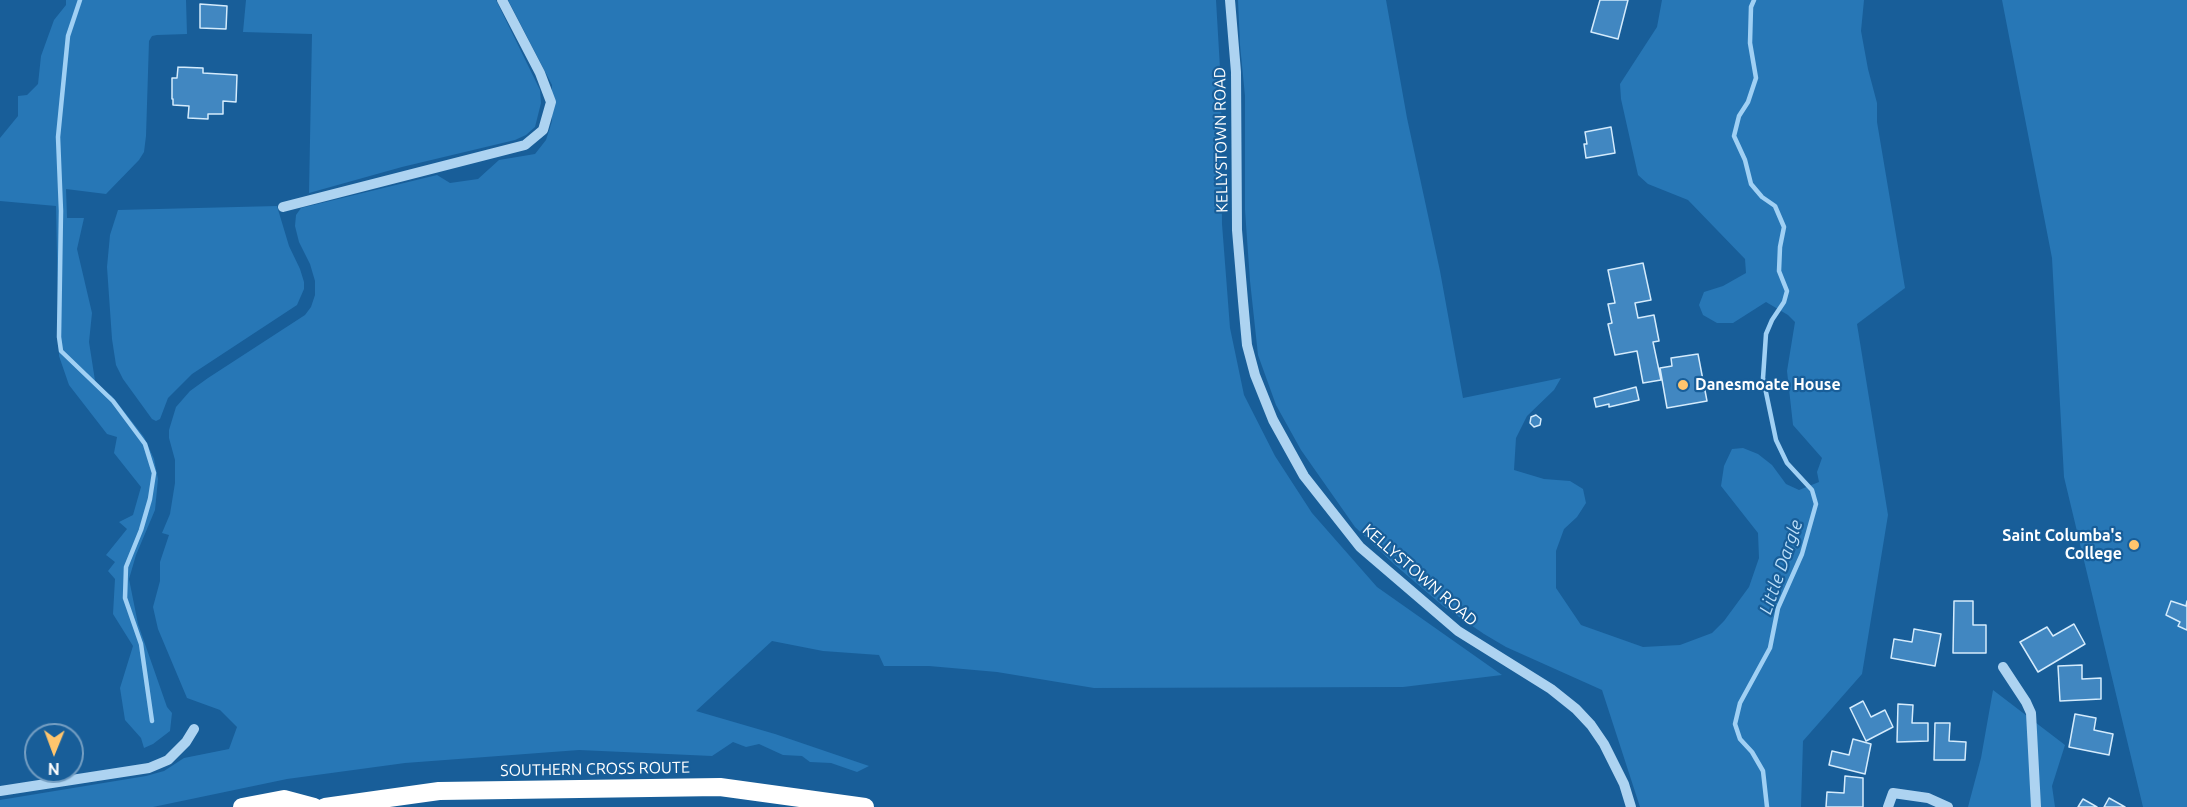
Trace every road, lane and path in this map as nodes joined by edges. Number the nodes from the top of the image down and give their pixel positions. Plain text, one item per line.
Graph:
1 (502, 0) edge
2 (1230, 0) edge
3 (283, 207) dead end
4 (2003, 667) dead end
5 (194, 729) dead end
6 (0, 791) edge
7 (242, 807) edge
8 (314, 807) edge
9 (325, 807) edge
10 (865, 807) edge
11 (1630, 807) edge
12 (1888, 807) edge
13 (1948, 807) edge
14 (2036, 807) edge

1 - 3 street
2 - 11 street, KELLYSTOWN ROAD
4 - 14 street
5 - 6 street
7 - 8 highway
9 - 10 highway, SOUTHERN CROSS ROUTE
12 - 13 street

